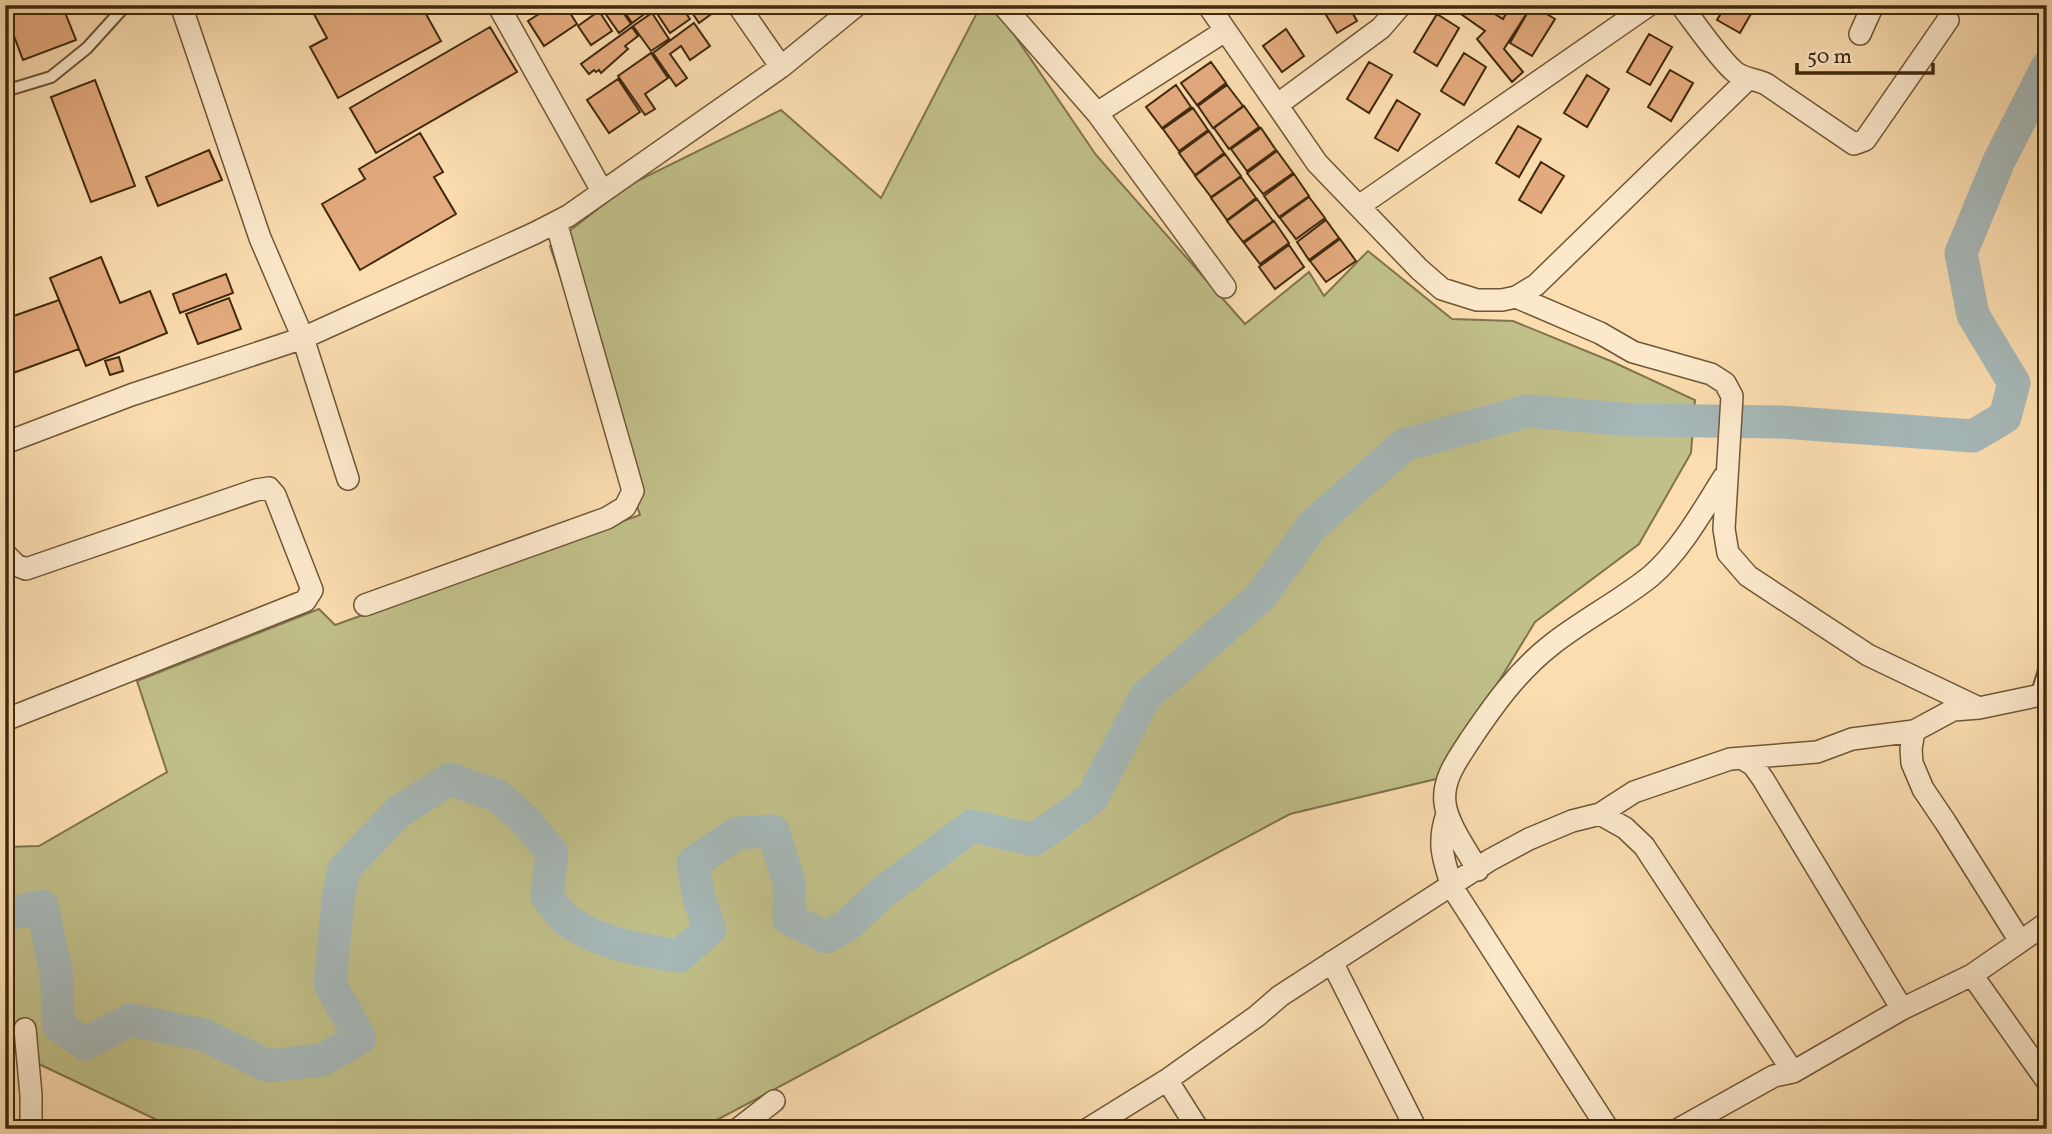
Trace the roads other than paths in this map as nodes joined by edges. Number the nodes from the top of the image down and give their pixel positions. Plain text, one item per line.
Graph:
1 (126, 5) edge
2 (181, 5) edge
3 (498, 5) edge
4 (738, 5) edge
5 (857, 5) edge
6 (1003, 5) edge
7 (1208, 5) edge
8 (1401, 5) edge
9 (1649, 5) edge
10 (1681, 5) edge
11 (1873, 5) edge
12 (1948, 20) dead end
13 (1225, 31) junction
14 (1860, 34) dead end
15 (780, 67) junction
16 (1748, 79) junction
17 (5, 91) edge
18 (1277, 106) junction
19 (1097, 113) junction
20 (601, 191) junction
21 (1359, 206) junction
22 (556, 222) junction
23 (1225, 287) dead end
24 (1517, 297) junction
25 (303, 338) junction
26 (5, 443) edge
27 (1725, 476) junction
28 (348, 479) dead end
29 (5, 554) edge
30 (365, 605) dead end
31 (2047, 660) edge
32 (2041, 695) edge
33 (1979, 708) junction
34 (5, 720) edge
35 (1914, 730) junction
36 (1743, 760) junction
37 (1447, 814) junction
38 (1600, 814) junction
39 (1478, 870) junction
40 (1452, 887) junction
41 (2047, 923) edge
42 (2020, 941) junction
43 (1332, 962) junction
44 (1972, 975) junction
45 (1902, 1009) junction
46 (25, 1029) dead end
47 (1793, 1072) junction
48 (1167, 1080) junction
49 (2047, 1081) edge
50 (774, 1101) dead end
51 (31, 1129) edge
52 (738, 1129) edge
53 (1088, 1129) edge
54 (1198, 1129) edge
55 (1416, 1129) edge
56 (1608, 1129) edge
57 (1679, 1129) edge

1 - 17 lane
2 - 25 street
3 - 20 street
4 - 15 street
5 - 15 street
6 - 19 street
7 - 13 street
8 - 18 street
9 - 21 street
10 - 16 street
11 - 14 street
12 - 16 street
13 - 18 street
13 - 19 street
15 - 20 street
16 - 24 street
18 - 21 street
19 - 23 street
20 - 22 street
21 - 24 street
22 - 25 street
22 - 30 street
24 - 27 street
25 - 26 street
25 - 28 street
27 - 33 street
27 - 37 street
29 - 34 street
31 - 32 lane
32 - 33 street
33 - 35 street
35 - 36 street
35 - 42 street
36 - 38 street
36 - 45 street
37 - 39 street
37 - 40 street
38 - 39 street
38 - 47 street
39 - 40 street
40 - 43 street
40 - 56 street
41 - 42 street
42 - 44 street
43 - 48 street
43 - 55 street
44 - 45 street
44 - 49 street
45 - 47 street
46 - 51 street
47 - 57 street
48 - 53 street
48 - 54 street
50 - 52 street

